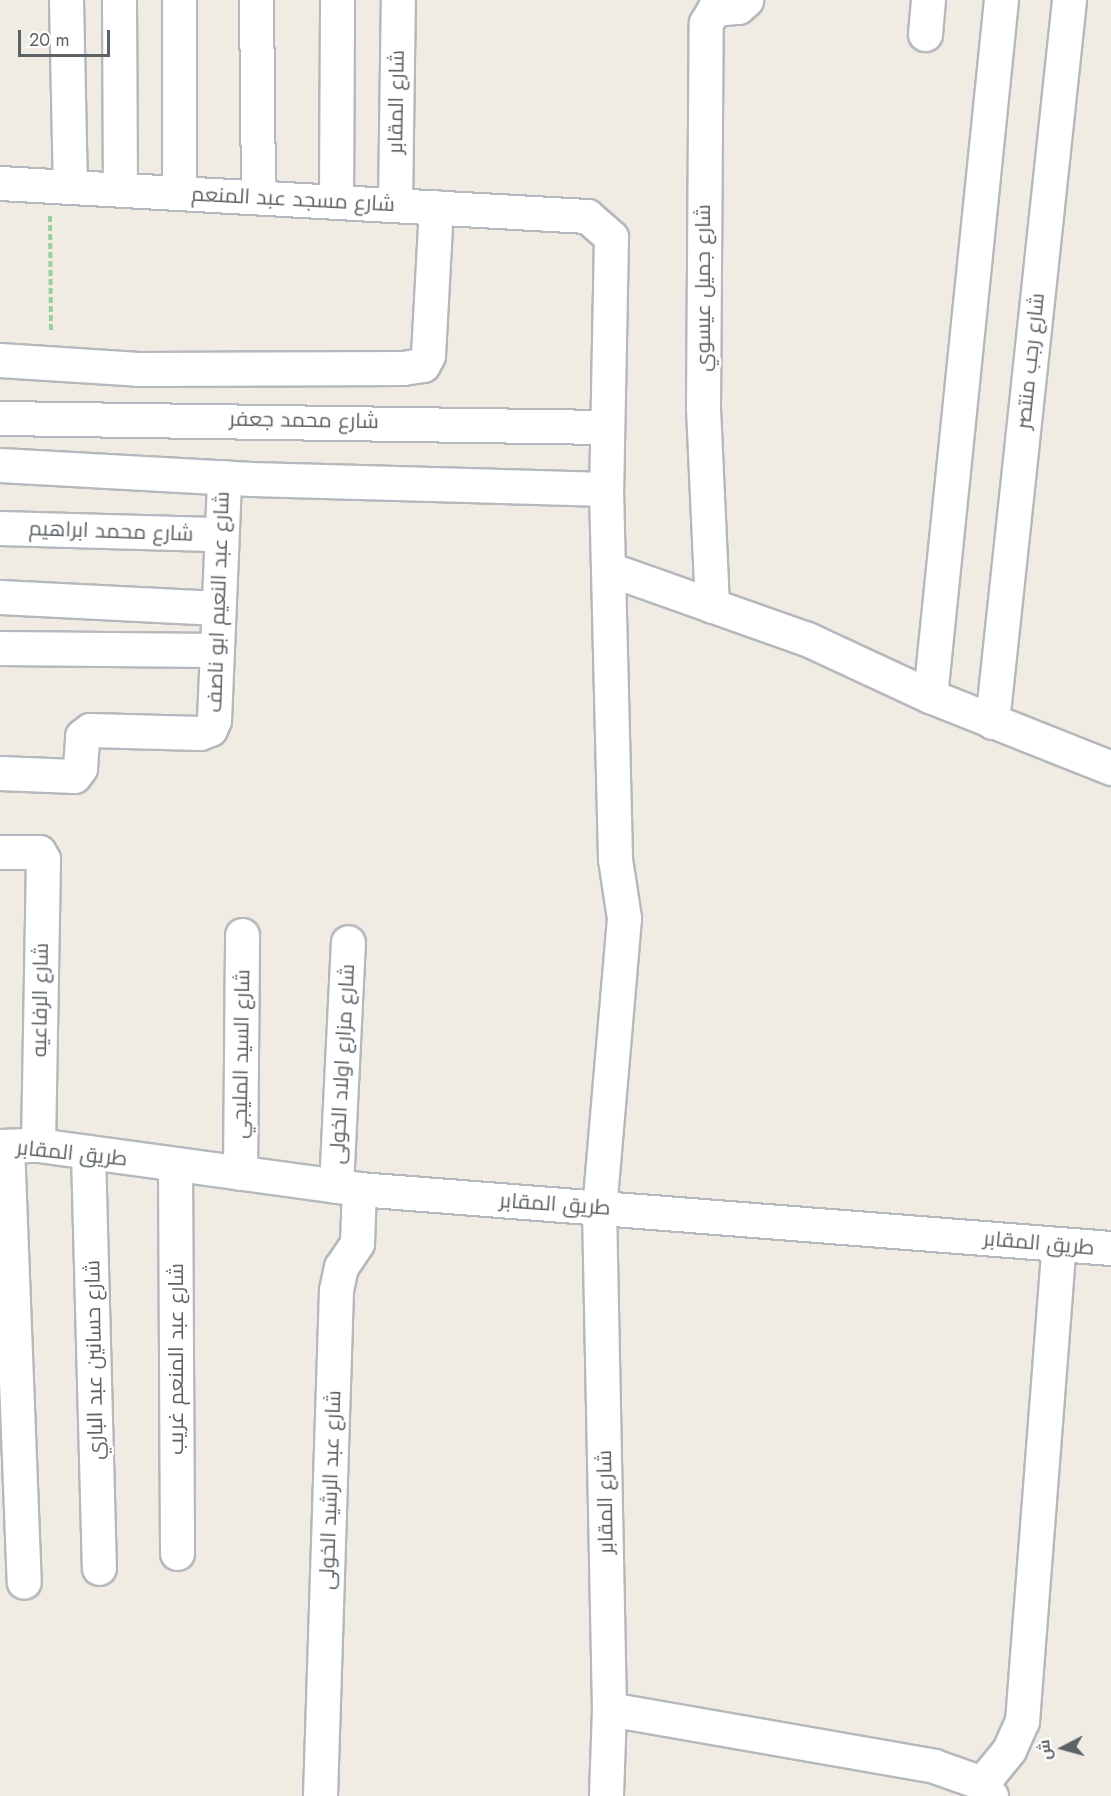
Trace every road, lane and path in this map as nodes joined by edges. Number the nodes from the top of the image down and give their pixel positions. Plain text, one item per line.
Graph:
1 (66, 0) edge
2 (119, 0) edge
3 (179, 0) edge
4 (256, 0) edge
5 (337, 0) edge
6 (398, 0) edge
7 (746, 0) edge
8 (928, 0) edge
9 (1001, 0) edge
10 (1069, 0) edge
11 (709, 6) edge
12 (924, 34) dead end
13 (0, 183) edge
14 (60, 186) junction
15 (120, 189) junction
16 (179, 193) junction
17 (258, 197) junction
18 (336, 201) junction
19 (395, 205) junction
20 (435, 207) junction
21 (587, 216) joint
22 (0, 360) edge
23 (52, 364) junction
24 (0, 418) edge
25 (608, 427) junction
26 (0, 465) edge
27 (224, 477) junction
28 (606, 489) junction
29 (0, 528) edge
30 (221, 534) junction
31 (609, 569) junction
32 (0, 597) edge
33 (711, 606) junction
34 (218, 608) junction
35 (0, 648) edge
36 (216, 650) junction
37 (930, 696) junction
38 (992, 722) junction
39 (1111, 768) edge
40 (0, 773) edge
41 (0, 852) edge
42 (242, 934) dead end
43 (348, 942) dead end
44 (15, 1146) edge
45 (88, 1152) junction
46 (175, 1164) junction
47 (240, 1173) junction
48 (347, 1187) junction
49 (599, 1207) junction
50 (1059, 1244) junction
51 (1111, 1248) edge
52 (177, 1553) dead end
53 (99, 1568) dead end
54 (24, 1582) dead end
55 (609, 1709) junction
56 (987, 1789) edge
57 (320, 1796) edge
58 (606, 1796) edge

1 - 14 street
2 - 15 street
3 - 16 street
4 - 17 street
5 - 18 street
6 - 19 street, شارع المقابر
7 - 11 street, شارع جميل عيسوي
8 - 12 street
9 - 37 street
10 - 38 street, شارع رجب منتصر
11 - 33 street, شارع جميل عيسوي
13 - 14 street, شارع مسجد عبد المنعم
14 - 15 street, شارع مسجد عبد المنعم
14 - 23 path
15 - 16 street, شارع مسجد عبد المنعم
16 - 17 street, شارع مسجد عبد المنعم
17 - 18 street, شارع مسجد عبد المنعم
18 - 19 street, شارع مسجد عبد المنعم
19 - 20 street, شارع مسجد عبد المنعم
20 - 21 street, شارع مسجد عبد المنعم
20 - 23 street
21 - 25 street, شارع المقابر
22 - 23 street
24 - 25 street, شارع محمد جعفر
25 - 28 street, شارع المقابر
26 - 27 street
27 - 28 street
27 - 30 street, شارع عبد النعيم ابو ناصف
28 - 31 street, شارع المقابر
29 - 30 street, شارع محمد ابراهيم
30 - 34 street, شارع عبد النعيم ابو ناصف
31 - 33 street
31 - 49 street, شارع المقابر
32 - 34 street
33 - 37 street
34 - 36 street, شارع عبد النعيم ابو ناصف
35 - 36 street
36 - 40 street, شارع عبد النعيم ابو ناصف
37 - 38 street
38 - 39 street
41 - 44 street, شارع الرفاعيه
42 - 47 street, شارع السيد المليجي
43 - 48 street, شارع مزارع اولاد الخولى
44 - 45 street, طريق المقابر
44 - 54 street, شارع الرفاعيه
45 - 46 street, طريق المقابر
45 - 53 street, شارع حسانين عبد الباري
46 - 47 street, طريق المقابر
46 - 52 street, شارع عبد المنعم غريب
47 - 48 street, طريق المقابر
48 - 49 street, طريق المقابر
48 - 57 street, شارع عبد الرشيد الخولى
49 - 50 street, طريق المقابر
49 - 55 street, شارع المقابر
50 - 51 street, طريق المقابر
50 - 56 street
55 - 56 street
55 - 58 street, شارع المقابر

